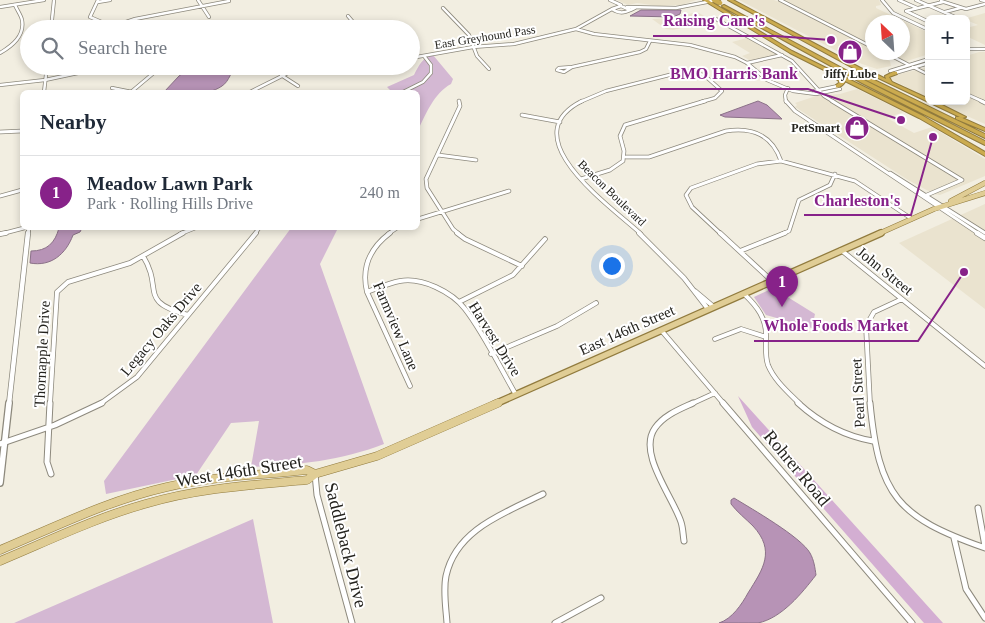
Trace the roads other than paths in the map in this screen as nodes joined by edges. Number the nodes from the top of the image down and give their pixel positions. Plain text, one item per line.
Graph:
1 (44, 0) edge
2 (54, 0) edge
3 (110, 0) edge
4 (198, 0) edge
5 (605, 0) edge
6 (610, 0) edge
7 (708, 0) edge
8 (780, 0) edge
9 (882, 0) edge
10 (899, 0) edge
11 (916, 0) edge
12 (939, 0) edge
13 (981, 0) edge
14 (98, 1) edge
15 (230, 1) edge
16 (723, 1) edge
17 (943, 2) junction
18 (985, 3) edge
19 (21, 4) junction
20 (15, 5) junction
21 (928, 5) junction
22 (0, 7) edge
23 (625, 7) junction
24 (637, 7) junction
25 (203, 8) junction
26 (442, 8) dead end
27 (613, 8) junction
28 (918, 8) junction
29 (960, 8) junction
30 (630, 10) junction
31 (18, 12) junction
32 (727, 12) junction
33 (945, 12) junction
34 (620, 13) junction
35 (606, 14) junction
36 (951, 15) edge
37 (348, 16) dead end
38 (209, 17) dead end
39 (716, 19) dead end
40 (21, 20) edge
41 (52, 20) edge
42 (94, 20) edge
43 (132, 20) edge
44 (351, 20) edge
45 (925, 22) edge
46 (925, 26) edge
47 (921, 27) junction
48 (925, 28) edge
49 (576, 29) junction
50 (20, 30) edge
51 (803, 40) junction
52 (650, 41) junction
53 (865, 43) edge
54 (474, 47) junction
55 (970, 49) edge
56 (985, 49) edge
57 (0, 53) edge
58 (424, 56) junction
59 (782, 56) junction
60 (420, 57) edge
61 (898, 60) joint
62 (925, 62) edge
63 (925, 62) edge
64 (747, 63) junction
65 (909, 65) junction
66 (817, 66) junction
67 (572, 67) junction
68 (903, 67) junction
69 (913, 67) junction
70 (859, 68) junction
71 (489, 69) dead end
72 (892, 72) junction
73 (925, 73) edge
74 (46, 75) edge
75 (69, 75) edge
76 (152, 75) edge
77 (281, 75) joint
78 (45, 80) junction
79 (0, 85) edge
80 (298, 86) dead end
81 (839, 87) junction
82 (112, 88) dead end
83 (788, 88) junction
84 (44, 90) edge
85 (122, 90) edge
86 (134, 90) edge
87 (254, 90) edge
88 (407, 90) edge
89 (874, 90) junction
90 (819, 92) junction
91 (915, 95) junction
92 (970, 96) edge
93 (459, 101) dead end
94 (985, 103) edge
95 (522, 115) dead end
96 (560, 122) junction
97 (985, 126) edge
98 (20, 130) edge
99 (985, 130) edge
100 (0, 132) edge
101 (985, 136) edge
102 (985, 144) edge
103 (985, 154) edge
104 (438, 155) junction
105 (626, 157) junction
106 (476, 160) dead end
107 (781, 162) junction
108 (890, 173) junction
109 (834, 174) junction
110 (581, 179) junction
111 (985, 183) edge
112 (20, 191) edge
113 (509, 191) dead end
114 (927, 194) junction
115 (985, 194) edge
116 (0, 196) edge
117 (943, 205) junction
118 (441, 212) junction
119 (420, 218) edge
120 (912, 219) junction
121 (20, 229) edge
122 (29, 230) edge
123 (190, 230) edge
124 (258, 230) edge
125 (394, 230) edge
126 (985, 233) edge
127 (0, 234) edge
128 (985, 238) edge
129 (545, 239) dead end
130 (841, 250) junction
131 (740, 251) junction
132 (143, 256) junction
133 (522, 266) junction
134 (772, 280) junction
135 (367, 292) junction
136 (744, 294) junction
137 (902, 299) junction
138 (459, 302) junction
139 (596, 303) dead end
140 (711, 308) junction
141 (188, 315) junction
142 (662, 330) junction
143 (766, 337) junction
144 (716, 339) dead end
145 (491, 354) junction
146 (985, 366) edge
147 (410, 386) dead end
148 (715, 393) junction
149 (516, 395) junction
150 (50, 426) junction
151 (873, 441) junction
152 (2, 443) edge
153 (51, 474) dead end
154 (315, 474) junction
155 (0, 483) edge
156 (543, 494) dead end
157 (978, 508) dead end
158 (954, 538) junction
159 (684, 541) dead end
160 (985, 547) edge
161 (0, 550) edge
162 (0, 561) edge
163 (601, 598) dead end
164 (985, 618) edge
165 (352, 623) edge
166 (447, 623) edge
167 (555, 623) edge
168 (912, 623) edge

1 - 19 street
2 - 41 street
3 - 14 street
4 - 25 street
5 - 27 street
6 - 23 street
7 - 16 highway, bridge
7 - 24 street
7 - 32 highway
8 - 53 street
9 - 47 street
10 - 28 street
11 - 21 street
12 - 17 street
13 - 18 street
14 - 42 street
15 - 25 street
16 - 51 highway
16 - 89 highway
16 - 101 highway
17 - 21 street
17 - 29 street
18 - 29 street
19 - 20 street
19 - 31 street
20 - 22 street
20 - 31 street
21 - 28 street
21 - 33 street
23 - 24 street
23 - 27 street
23 - 30 street
24 - 30 street
25 - 38 street
25 - 43 street
26 - 54 street
27 - 34 street
27 - 35 street
28 - 45 street
29 - 33 street
30 - 34 street
31 - 40 street
32 - 66 highway
32 - 89 highway
33 - 36 street
34 - 35 street
35 - 49 street
37 - 44 street
39 - 59 street
46 - 47 street
47 - 48 street
49 - 52 street, East Greyhound Pass
49 - 54 street, East Greyhound Pass
50 - 57 street
51 - 70 highway
51 - 99 highway
52 - 64 street, East Greyhound Pass
52 - 67 street
54 - 58 street, East Greyhound Pass
54 - 71 street
55 - 56 street
58 - 60 street, East Greyhound Pass
58 - 88 street
59 - 64 street
59 - 90 street
61 - 65 street
61 - 68 street
62 - 65 street
63 - 69 street
64 - 83 street, East Greyhound Pass
65 - 68 street
66 - 81 highway
66 - 89 highway
67 - 67 street
68 - 72 street
69 - 72 street
69 - 73 street
70 - 72 highway
70 - 91 highway
72 - 91 highway
74 - 78 street
75 - 78 street
76 - 86 street
77 - 80 street
77 - 87 street
78 - 79 street
78 - 84 street
81 - 89 highway
81 - 90 street, East Greyhound Pass
82 - 85 street
83 - 90 street, East Greyhound Pass
83 - 108 street
89 - 102 highway
89 - 103 highway
90 - 114 street
91 - 97 highway
92 - 94 street
93 - 104 street
95 - 96 street
96 - 105 street
96 - 110 street, Beacon Boulevard
98 - 100 street
104 - 106 street
104 - 118 street
105 - 107 street
105 - 110 street
107 - 109 street
107 - 131 street
108 - 114 street
108 - 117 street
109 - 120 street
109 - 131 street
110 - 140 street, Beacon Boulevard
111 - 117 main road, East 146th Street
112 - 116 street
113 - 118 street
114 - 117 street
115 - 117 main road, East 146th Street
117 - 120 main road, East 146th Street
117 - 126 street
117 - 128 street
118 - 119 street
118 - 133 street
120 - 130 main road, East 146th Street
121 - 127 street
122 - 152 street
123 - 132 street
124 - 141 street, Legacy Oaks Drive
125 - 135 street, Farmview Lane
129 - 133 street
130 - 134 main road, East 146th Street
130 - 137 street, John Street
131 - 134 street
132 - 141 street
132 - 150 street, Thornapple Drive
133 - 138 street
134 - 136 main road, East 146th Street
135 - 138 street, Harvest Drive
135 - 147 street, Farmview Lane
136 - 140 main road, East 146th Street
136 - 143 street
137 - 146 street, John Street
137 - 151 street, Pearl Street
138 - 145 street, Harvest Drive
139 - 145 street
140 - 142 main road, East 146th Street
141 - 150 street, Legacy Oaks Drive
142 - 148 street, Rohrer Road
142 - 149 main road, East 146th Street
143 - 144 street
143 - 151 street
145 - 149 street, Harvest Drive
148 - 159 street
148 - 168 street, Rohrer Road
149 - 154 main road, East 146th Street
150 - 152 street, Legacy Oaks Drive
150 - 153 street, Thornapple Drive
151 - 158 street, Pearl Street
152 - 155 street
154 - 161 main road, West 146th Street
154 - 162 main road, West 146th Street
154 - 165 street, Saddleback Drive
156 - 166 street
157 - 160 street
158 - 160 street, Pearl Street
158 - 164 street
163 - 167 street

